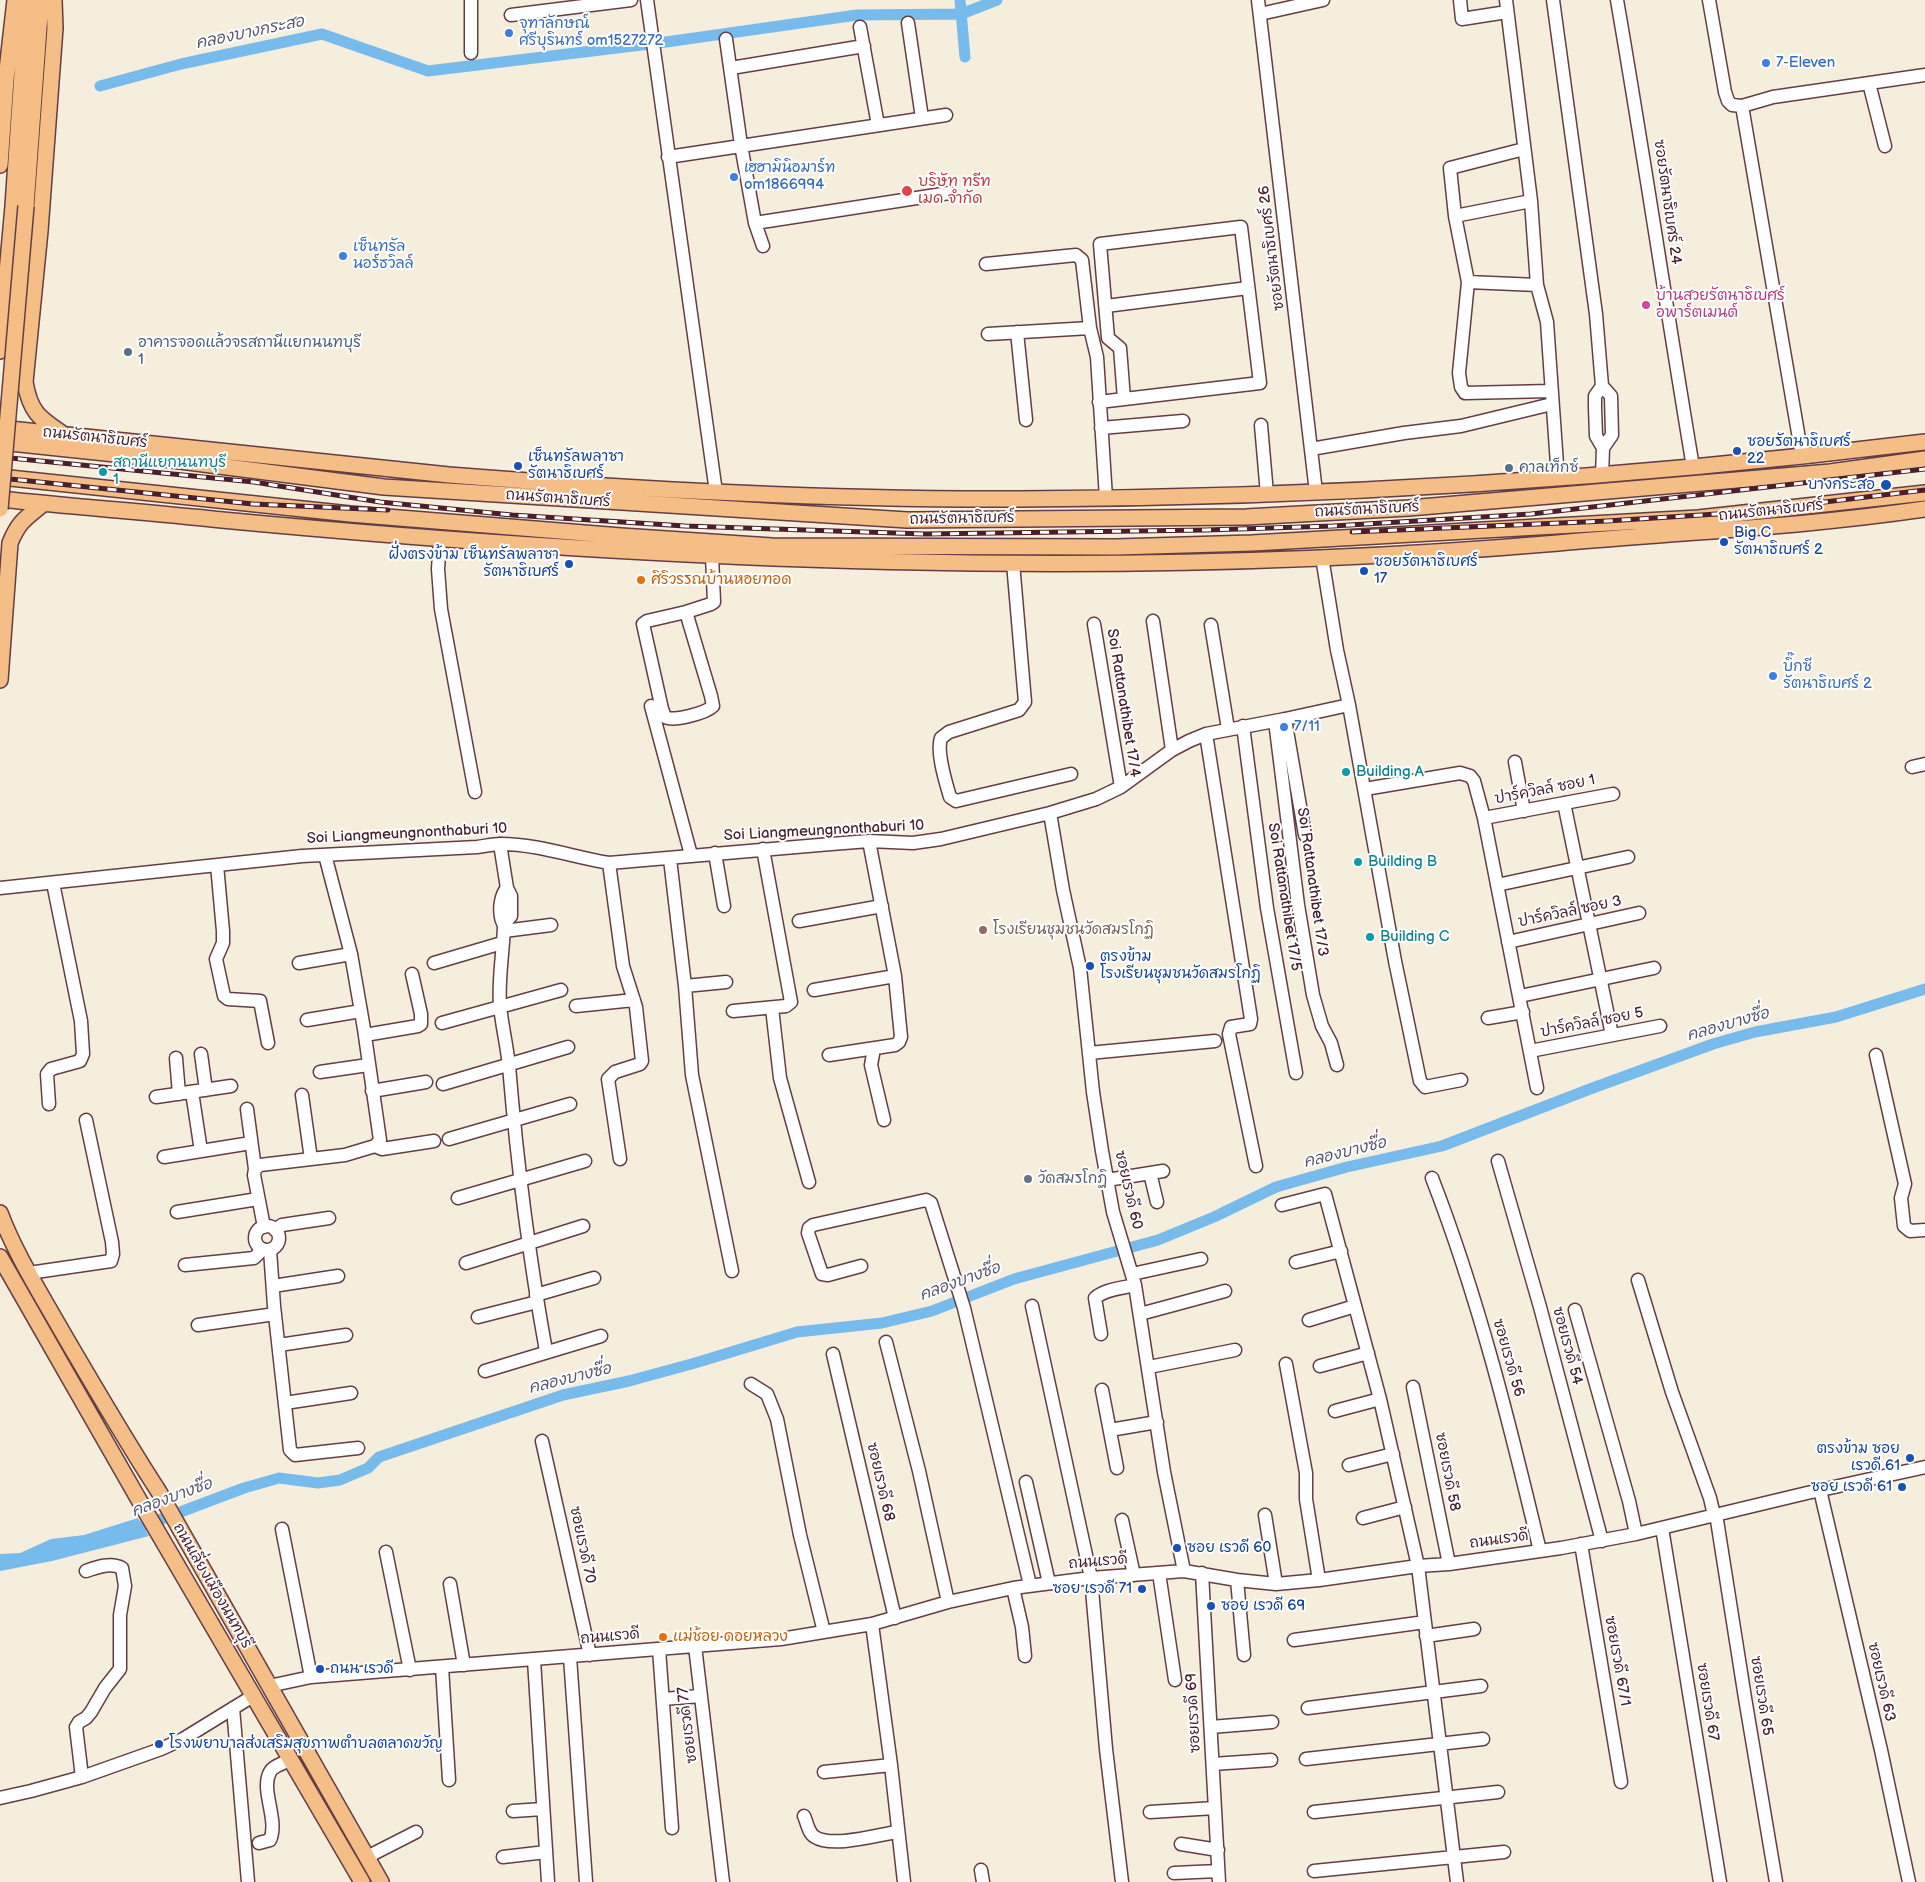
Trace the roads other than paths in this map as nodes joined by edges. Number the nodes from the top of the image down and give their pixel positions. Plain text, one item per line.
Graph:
1 (15, 0) edge
2 (27, 0) edge
3 (41, 0) edge
4 (54, 0) edge
5 (471, 0) edge
6 (631, 0) edge
7 (647, 0) edge
8 (1258, 0) edge
9 (1324, 0) edge
10 (1460, 0) edge
11 (1553, 0) edge
12 (1617, 0) edge
13 (1709, 0) edge
14 (1507, 6) edge
15 (1260, 14) junction
16 (511, 15) dead end
17 (908, 23) dead end
18 (860, 27) dead end
19 (726, 39) dead end
20 (864, 46) junction
21 (471, 53) dead end
22 (731, 68) junction
23 (1925, 75) edge
24 (1870, 83) junction
25 (1742, 106) junction
26 (946, 114) dead end
27 (922, 118) junction
28 (878, 125) junction
29 (741, 145) junction
30 (1885, 146) dead end
31 (1524, 149) junction
32 (668, 157) junction
33 (0, 164) edge
34 (948, 193) dead end
35 (1531, 201) junction
36 (19, 206) junction
37 (1455, 216) junction
38 (755, 223) junction
39 (763, 246) dead end
40 (986, 264) dead end
41 (1468, 282) junction
42 (1537, 285) junction
43 (1248, 288) junction
44 (1106, 306) junction
45 (1090, 328) junction
46 (1017, 332) junction
47 (988, 334) dead end
48 (0, 351) edge
49 (25, 382) junction
50 (0, 398) edge
51 (1551, 398) junction
52 (1124, 399) junction
53 (1099, 402) junction
54 (1026, 420) dead end
55 (1183, 421) dead end
56 (1261, 426) dead end
57 (0, 428) edge
58 (1101, 428) junction
59 (67, 436) junction
60 (0, 442) edge
61 (1925, 442) edge
62 (1311, 449) junction
63 (1802, 456) junction
64 (1925, 459) edge
65 (1693, 468) junction
66 (449, 475) junction
67 (1602, 476) junction
68 (0, 477) edge
69 (1558, 479) junction
70 (716, 492) junction
71 (1316, 492) junction
72 (1267, 494) junction
73 (1925, 494) edge
74 (0, 498) edge
75 (530, 498) junction
76 (1106, 498) junction
77 (1148, 498) junction
78 (43, 504) junction
79 (0, 509) edge
80 (1925, 509) edge
81 (1052, 518) junction
82 (0, 528) edge
83 (440, 539) junction
84 (10, 543) junction
85 (772, 546) junction
86 (1116, 547) junction
87 (638, 551) junction
88 (712, 556) junction
89 (1322, 557) junction
90 (1220, 561) junction
91 (1013, 563) junction
92 (686, 612) junction
93 (1153, 621) dead end
94 (1094, 624) dead end
95 (1211, 625) dead end
96 (0, 680) edge
97 (1349, 705) junction
98 (651, 706) dead end
99 (1280, 720) junction
100 (1244, 726) junction
101 (1228, 729) junction
102 (1206, 734) junction
103 (1172, 750) junction
104 (1515, 762) dead end
105 (1925, 764) edge
106 (1912, 767) dead end
107 (1071, 774) dead end
108 (1121, 787) junction
109 (1365, 789) junction
110 (475, 792) dead end
111 (1613, 794) dead end
112 (1564, 803) junction
113 (1524, 811) junction
114 (1050, 814) junction
115 (1484, 818) junction
116 (1304, 834) dead end
117 (869, 841) junction
118 (500, 844) junction
119 (763, 849) junction
120 (715, 853) junction
121 (325, 855) junction
122 (691, 855) junction
123 (1628, 857) dead end
124 (670, 859) junction
125 (608, 863) junction
126 (217, 865) junction
127 (1578, 868) junction
128 (54, 883) junction
129 (1497, 885) junction
130 (0, 888) edge
131 (724, 906) dead end
132 (882, 906) junction
133 (1639, 913) dead end
134 (799, 921) dead end
135 (551, 924) dead end
136 (1589, 924) junction
137 (503, 933) junction
138 (1508, 942) junction
139 (351, 954) junction
140 (299, 963) dead end
141 (434, 964) dead end
142 (1654, 968) dead end
143 (412, 974) dead end
144 (895, 976) junction
145 (1600, 979) junction
146 (726, 982) dead end
147 (686, 986) junction
148 (561, 990) dead end
149 (814, 990) dead end
150 (1520, 996) junction
151 (634, 1000) junction
152 (500, 1006) junction
153 (576, 1006) dead end
154 (772, 1008) junction
155 (361, 1011) junction
156 (733, 1011) dead end
157 (1523, 1012) junction
158 (1488, 1018) dead end
159 (307, 1020) dead end
160 (442, 1023) dead end
161 (1660, 1026) dead end
162 (365, 1035) junction
163 (1612, 1035) junction
164 (1215, 1041) dead end
165 (268, 1043) dead end
166 (568, 1047) dead end
167 (874, 1049) junction
168 (1530, 1051) junction
169 (1089, 1053) junction
170 (201, 1054) dead end
171 (829, 1055) dead end
172 (1876, 1055) dead end
173 (176, 1058) dead end
174 (368, 1065) junction
175 (508, 1065) junction
176 (1338, 1065) dead end
177 (320, 1072) dead end
178 (1296, 1073) dead end
179 (1461, 1080) dead end
180 (426, 1082) dead end
181 (443, 1084) dead end
182 (230, 1086) dead end
183 (1537, 1088) dead end
184 (206, 1090) junction
185 (372, 1092) junction
186 (186, 1093) junction
187 (302, 1094) dead end
188 (156, 1097) dead end
189 (49, 1104) dead end
190 (570, 1104) dead end
191 (247, 1109) dead end
192 (86, 1120) dead end
193 (512, 1120) junction
194 (884, 1120) dead end
195 (448, 1139) dead end
196 (434, 1141) dead end
197 (251, 1143) junction
198 (375, 1146) junction
199 (201, 1151) junction
200 (164, 1156) dead end
201 (311, 1159) junction
202 (620, 1159) dead end
203 (585, 1161) dead end
204 (1498, 1161) dead end
205 (1256, 1166) dead end
206 (255, 1169) junction
207 (1432, 1178) dead end
208 (520, 1180) junction
209 (1107, 1180) junction
210 (809, 1182) dead end
211 (458, 1198) dead end
212 (258, 1199) junction
213 (1156, 1202) dead end
214 (1282, 1205) dead end
215 (177, 1212) dead end
216 (0, 1213) edge
217 (329, 1218) dead end
218 (582, 1226) dead end
219 (269, 1229) junction
220 (1925, 1230) edge
221 (529, 1242) junction
222 (266, 1249) junction
223 (1341, 1251) junction
224 (0, 1257) edge
225 (1201, 1259) dead end
226 (1296, 1262) dead end
227 (466, 1263) dead end
228 (185, 1265) dead end
229 (861, 1266) dead end
230 (732, 1271) dead end
231 (29, 1273) junction
232 (338, 1276) dead end
233 (594, 1278) dead end
234 (1134, 1280) junction
235 (1638, 1280) dead end
236 (273, 1286) junction
237 (1225, 1291) dead end
238 (536, 1298) junction
239 (1032, 1306) dead end
240 (1355, 1306) junction
241 (1574, 1310) dead end
242 (276, 1314) junction
243 (1140, 1314) junction
244 (478, 1317) dead end
245 (1309, 1320) dead end
246 (198, 1325) dead end
247 (1101, 1334) dead end
248 (346, 1336) dead end
249 (601, 1336) dead end
250 (886, 1342) dead end
251 (279, 1345) junction
252 (1234, 1350) dead end
253 (546, 1351) junction
254 (1368, 1353) junction
255 (833, 1354) dead end
256 (1286, 1364) dead end
257 (1320, 1366) dead end
258 (1149, 1367) junction
259 (485, 1371) dead end
260 (751, 1384) dead end
261 (1413, 1387) dead end
262 (1102, 1390) dead end
263 (351, 1393) dead end
264 (1380, 1399) junction
265 (285, 1403) junction
266 (1335, 1411) dead end
267 (1157, 1422) junction
268 (1110, 1430) junction
269 (542, 1441) dead end
270 (358, 1448) dead end
271 (1393, 1454) junction
272 (1349, 1465) dead end
273 (1925, 1467) edge
274 (1117, 1468) dead end
275 (1026, 1482) dead end
276 (1820, 1490) junction
277 (1404, 1507) junction
278 (1715, 1514) junction
279 (1265, 1515) dead end
280 (1363, 1518) dead end
281 (1122, 1520) dead end
282 (1662, 1528) junction
283 (282, 1529) dead end
284 (1636, 1534) junction
285 (1602, 1541) junction
286 (1581, 1544) junction
287 (1540, 1551) junction
288 (386, 1552) dead end
289 (1449, 1564) junction
290 (1418, 1566) junction
291 (86, 1571) dead end
292 (1184, 1571) junction
293 (1159, 1573) junction
294 (1202, 1573) junction
295 (1134, 1575) junction
296 (1091, 1578) junction
297 (1237, 1580) junction
298 (1319, 1580) junction
299 (1049, 1583) junction
300 (450, 1584) dead end
301 (1276, 1584) junction
302 (1030, 1585) junction
303 (1013, 1588) junction
304 (948, 1602) junction
305 (895, 1618) junction
306 (1425, 1622) junction
307 (872, 1624) junction
308 (1474, 1629) dead end
309 (824, 1632) junction
310 (1426, 1636) junction
311 (1294, 1640) dead end
312 (695, 1646) junction
313 (659, 1649) junction
314 (590, 1655) junction
315 (1244, 1655) dead end
316 (1025, 1656) dead end
317 (570, 1657) junction
318 (534, 1660) junction
319 (464, 1665) junction
320 (442, 1667) junction
321 (410, 1670) junction
322 (311, 1677) junction
323 (1175, 1680) dead end
324 (269, 1686) junction
325 (1481, 1686) dead end
326 (1434, 1692) junction
327 (253, 1696) junction
328 (701, 1696) junction
329 (663, 1699) junction
330 (232, 1708) junction
331 (1308, 1708) dead end
332 (1272, 1722) dead end
333 (1210, 1727) junction
334 (1483, 1738) dead end
335 (1440, 1744) junction
336 (1306, 1759) dead end
337 (290, 1760) junction
338 (1270, 1760) dead end
339 (891, 1764) junction
340 (1213, 1764) junction
341 (824, 1772) dead end
342 (82, 1777) junction
343 (449, 1780) dead end
344 (1621, 1782) dead end
345 (1498, 1792) dead end
346 (1446, 1797) junction
347 (0, 1798) edge
348 (1215, 1808) junction
349 (543, 1809) junction
350 (513, 1811) dead end
351 (1150, 1812) dead end
352 (1314, 1812) dead end
353 (804, 1816) dead end
354 (672, 1828) dead end
355 (416, 1832) dead end
356 (897, 1832) junction
357 (260, 1843) dead end
358 (1181, 1844) dead end
359 (1218, 1851) junction
360 (546, 1852) junction
361 (1504, 1852) dead end
362 (367, 1857) junction
363 (503, 1857) dead end
364 (1454, 1857) junction
365 (1314, 1871) dead end
366 (1174, 1873) dead end
367 (1218, 1876) edge
368 (248, 1882) edge
369 (362, 1882) edge
370 (381, 1882) edge
371 (548, 1882) edge
372 (586, 1882) edge
373 (723, 1882) edge
374 (904, 1882) edge
375 (1122, 1882) edge
376 (1457, 1882) edge
377 (1720, 1882) edge
378 (1776, 1882) edge
379 (1909, 1882) edge

1 - 33 main road
2 - 36 main road
3 - 36 main road
4 - 49 main road
5 - 21 street
6 - 16 street
7 - 32 street
8 - 15 street, ซอยรัตนาธิเบศร์ 26
9 - 15 street
10 - 14 street
11 - 67 street
12 - 65 street, ซอยรัตนาธิเบศร์ 24
13 - 25 street
14 - 31 street
15 - 62 street, ซอยรัตนาธิเบศร์ 26
17 - 27 street
18 - 20 street
19 - 22 street
20 - 22 street
20 - 28 street
22 - 29 street
23 - 24 street
24 - 25 street
24 - 30 street
25 - 63 street
26 - 27 street
27 - 28 street
28 - 29 street
29 - 32 street
29 - 38 street
31 - 35 street
31 - 37 street
32 - 70 street
34 - 38 street
35 - 37 street
35 - 42 street
36 - 48 main road
36 - 79 main road, bridge
37 - 41 street
38 - 39 street
40 - 45 street
41 - 42 street
41 - 51 street
42 - 51 street
43 - 44 street
43 - 44 street
43 - 52 street
44 - 52 street
45 - 46 street
45 - 53 street
46 - 47 street
46 - 54 street
49 - 50 main road
49 - 59 main road
51 - 62 street
51 - 69 street
52 - 53 street
53 - 58 street
55 - 58 street
56 - 72 street
57 - 59 main road, ถนนรัตนาธิเบศร์
58 - 76 street
59 - 66 main road, ถนนรัตนาธิเบศร์
60 - 75 main road, ถนนรัตนาธิเบศร์
61 - 63 main road, ถนนรัตนาธิเบศร์
62 - 71 street, ซอยรัตนาธิเบศร์ 26
63 - 65 main road, ถนนรัตนาธิเบศร์
64 - 81 main road, ถนนรัตนาธิเบศร์
65 - 67 main road, ถนนรัตนาธิเบศร์
66 - 70 main road, ถนนรัตนาธิเบศร์
66 - 75 main road
67 - 69 main road, ถนนรัตนาธิเบศร์
68 - 85 main road, ถนนรัตนาธิเบศร์
69 - 71 main road, ถนนรัตนาธิเบศร์
70 - 76 main road, ถนนรัตนาธิเบศร์
71 - 72 main road, ถนนรัตนาธิเบศร์
72 - 77 main road, ถนนรัตนาธิเบศร์
73 - 86 main road, ถนนรัตนาธิเบศร์
74 - 78 main road, ถนนรัตนาธิเบศร์
75 - 81 main road, ถนนรัตนาธิเบศร์
76 - 77 main road, ถนนรัตนาธิเบศร์
77 - 81 main road
78 - 83 main road, ถนนรัตนาธิเบศร์
78 - 84 main road
80 - 89 main road, ถนนรัตนาธิเบศร์
82 - 84 main road
83 - 87 main road, ถนนรัตนาธิเบศร์
83 - 110 street
84 - 96 main road
85 - 86 main road, ถนนรัตนาธิเบศร์
85 - 87 main road
86 - 90 main road
87 - 88 main road, ถนนรัตนาธิเบศร์
88 - 91 main road, ถนนรัตนาธิเบศร์
88 - 92 street
89 - 90 main road, ถนนรัตนาธิเบศร์
89 - 97 street
90 - 91 main road, ถนนรัตนาธิเบศร์
91 - 107 street
92 - 92 street
93 - 103 street
94 - 108 street, Soi Rattanathibet 17/4
95 - 101 street
97 - 99 street, Soi Liangmeungnonthaburi 10
97 - 109 street
98 - 122 street
99 - 100 street, Soi Liangmeungnonthaburi 10
99 - 116 street
99 - 176 street, Soi Rattanathibet 17/3
100 - 101 street, Soi Liangmeungnonthaburi 10
100 - 178 street, Soi Rattanathibet 17/5
101 - 102 street, Soi Liangmeungnonthaburi 10
102 - 103 street, Soi Liangmeungnonthaburi 10
102 - 205 street
103 - 108 street, Soi Liangmeungnonthaburi 10
104 - 113 street
105 - 106 street
108 - 114 street, Soi Liangmeungnonthaburi 10
109 - 115 street
109 - 179 street
111 - 112 street, ปาร์ควิลล์ ซอย 1
112 - 113 street, ปาร์ควิลล์ ซอย 1
112 - 127 street
113 - 115 street, ปาร์ควิลล์ ซอย 1
114 - 117 street, Soi Liangmeungnonthaburi 10
114 - 169 street, ซอยเรวดี 60
115 - 129 street
117 - 119 street, Soi Liangmeungnonthaburi 10
117 - 132 street
118 - 121 street, Soi Liangmeungnonthaburi 10
118 - 125 street, Soi Liangmeungnonthaburi 10
118 - 137 street
119 - 120 street, Soi Liangmeungnonthaburi 10
119 - 154 street
120 - 122 street, Soi Liangmeungnonthaburi 10
120 - 131 street
121 - 126 street, Soi Liangmeungnonthaburi 10
121 - 139 street
122 - 124 street, Soi Liangmeungnonthaburi 10
123 - 127 street
124 - 125 street, Soi Liangmeungnonthaburi 10
124 - 147 street
125 - 151 street
126 - 128 street, Soi Liangmeungnonthaburi 10
126 - 165 street
127 - 129 street
127 - 136 street
128 - 130 street, Soi Liangmeungnonthaburi 10
128 - 189 street
129 - 138 street
132 - 134 street
132 - 144 street
133 - 136 street, ปาร์ควิลล์ ซอย 3
135 - 137 street
136 - 138 street, ปาร์ควิลล์ ซอย 3
136 - 145 street
137 - 141 street
137 - 152 street
138 - 150 street
139 - 140 street
139 - 155 street
142 - 145 street
143 - 162 street
144 - 149 street
144 - 167 street
145 - 150 street
145 - 163 street
146 - 147 street
147 - 230 street
148 - 152 street
150 - 157 street
151 - 153 street
151 - 202 street
152 - 160 street
152 - 175 street
154 - 156 street
154 - 210 street
155 - 159 street
155 - 162 street
157 - 158 street
157 - 168 street
161 - 163 street, ปาร์ควิลล์ ซอย 5
162 - 174 street
163 - 168 street, ปาร์ควิลล์ ซอย 5
164 - 169 street
166 - 175 street
167 - 171 street
167 - 194 street
168 - 183 street
169 - 209 street, ซอยเรวดี 60
170 - 184 street
172 - 220 street
173 - 186 street
174 - 177 street
174 - 185 street
175 - 181 street
175 - 193 street
180 - 185 street
182 - 184 street
184 - 186 street
185 - 198 street
186 - 188 street
186 - 199 street
187 - 201 street
190 - 193 street
191 - 197 street
192 - 231 street
193 - 195 street
193 - 208 street
196 - 198 street
197 - 199 street
197 - 206 street
198 - 201 street
199 - 200 street
201 - 206 street
203 - 208 street
204 - 285 street, ซอยเรวดี 54
206 - 212 street
207 - 287 street, ซอยเรวดี 56
208 - 211 street
208 - 221 street
209 - 213 street
209 - 234 street, ซอยเรวดี 60
212 - 215 street
212 - 219 street
214 - 223 street
216 - 231 main road, ถนนเลี่ยงเมืองนนทบุรี
217 - 219 street
218 - 221 street
219 - 222 street
219 - 222 street
221 - 227 street
221 - 238 street
222 - 228 street
222 - 236 street
223 - 226 street
223 - 240 street
224 - 327 main road, ถนนเลี่ยงเมืองนนทบุรี
225 - 234 street
229 - 302 street
231 - 324 main road, ถนนเลี่ยงเมืองนนทบุรี
232 - 236 street
233 - 238 street
234 - 243 street, ซอยเรวดี 60
234 - 247 street
235 - 278 street, ซอยเรวดี 65
236 - 242 street
237 - 243 street
238 - 244 street
238 - 253 street
239 - 296 street
240 - 245 street
240 - 254 street
241 - 284 street
242 - 246 street
242 - 251 street
243 - 258 street, ซอยเรวดี 60
248 - 251 street
249 - 253 street
250 - 304 street
251 - 265 street
252 - 258 street
253 - 259 street
254 - 257 street
254 - 264 street
255 - 305 street, ซอยเรวดี 68
256 - 298 street
258 - 267 street, ซอยเรวดี 60
260 - 309 street
261 - 289 street, ซอยเรวดี 58
262 - 268 street
263 - 265 street
264 - 266 street
264 - 271 street
265 - 270 street
267 - 268 street
267 - 292 street, ซอยเรวดี 60
268 - 274 street
269 - 314 street, ซอยเรวดี 70
271 - 272 street
271 - 277 street
273 - 276 street, ถนนเรวดี
275 - 299 street
276 - 278 street, ถนนเรวดี
276 - 379 street, ซอยเรวดี 63
277 - 280 street
277 - 290 street
278 - 282 street, ถนนเรวดี
278 - 378 street, ซอยเรวดี 65
279 - 301 street
281 - 295 street
282 - 284 street, ถนนเรวดี
282 - 377 street, ซอยเรวดี 67
283 - 322 street
284 - 285 street, ถนนเรวดี
285 - 286 street, ถนนเรวดี
286 - 287 street, ถนนเรวดี
286 - 344 street, ซอยเรวดี 67/1
287 - 289 street, ถนนเรวดี
288 - 321 street
289 - 290 street, ถนนเรวดี
290 - 298 street, ถนนเรวดี
290 - 306 street
291 - 342 street
292 - 293 street, ถนนเรวดี
292 - 294 street, ถนนเรวดี
293 - 295 street, ถนนเรวดี
293 - 323 street
294 - 297 street, ถนนเรวดี
294 - 333 street, ซอยเรวดี 69
295 - 296 street, ถนนเรวดี
296 - 299 street, ถนนเรวดี
296 - 375 street
297 - 301 street, ถนนเรวดี
297 - 315 street
298 - 301 street, ถนนเรวดี
299 - 302 street, ถนนเรวดี
300 - 319 street
302 - 303 street, ถนนเรวดี
303 - 304 street, ถนนเรวดี
303 - 316 street
304 - 305 street, ถนนเรวดี
305 - 307 street, ถนนเรวดี
306 - 310 street
306 - 311 street
307 - 309 street, ถนนเรวดี
307 - 339 street
308 - 310 street
309 - 312 street, ถนนเรวดี
310 - 326 street
312 - 313 street, ถนนเรวดี
312 - 328 street, ซอยเรวดี 77
313 - 314 street, ถนนเรวดี
313 - 329 street
314 - 317 street, ถนนเรวดี
317 - 318 street, ถนนเรวดี
317 - 372 street
318 - 319 street, ถนนเรวดี
318 - 349 street
319 - 320 street, ถนนเรวดี
320 - 321 street, ถนนเรวดี
320 - 343 street
321 - 322 street, ถนนเรวดี
322 - 324 street, ถนนเรวดี
324 - 362 main road, ถนนเลี่ยงเมืองนนทบุรี
325 - 326 street
326 - 331 street
326 - 335 street
327 - 330 street
327 - 337 main road, ถนนเลี่ยงเมืองนนทบุรี
328 - 329 street
328 - 373 street, ซอยเรวดี 77
329 - 354 street
330 - 342 street
330 - 368 street
332 - 333 street
333 - 340 street, ซอยเรวดี 69
334 - 335 street
335 - 336 street
335 - 346 street
337 - 357 street
337 - 369 main road, ถนนเลี่ยงเมืองนนทบุรี
338 - 340 street
339 - 341 street
339 - 356 street
340 - 348 street, ซอยเรวดี 69
342 - 347 street
345 - 346 street
346 - 352 street
346 - 364 street
348 - 351 street
348 - 359 street, ซอยเรวดี 69
349 - 350 street
349 - 360 street
353 - 356 street
355 - 362 street
356 - 374 street
358 - 359 street
359 - 367 street, ซอยเรวดี 69
360 - 363 street
360 - 371 street
361 - 364 street
362 - 370 main road, ถนนเลี่ยงเมืองนนทบุรี
364 - 365 street
364 - 376 street
366 - 367 street

